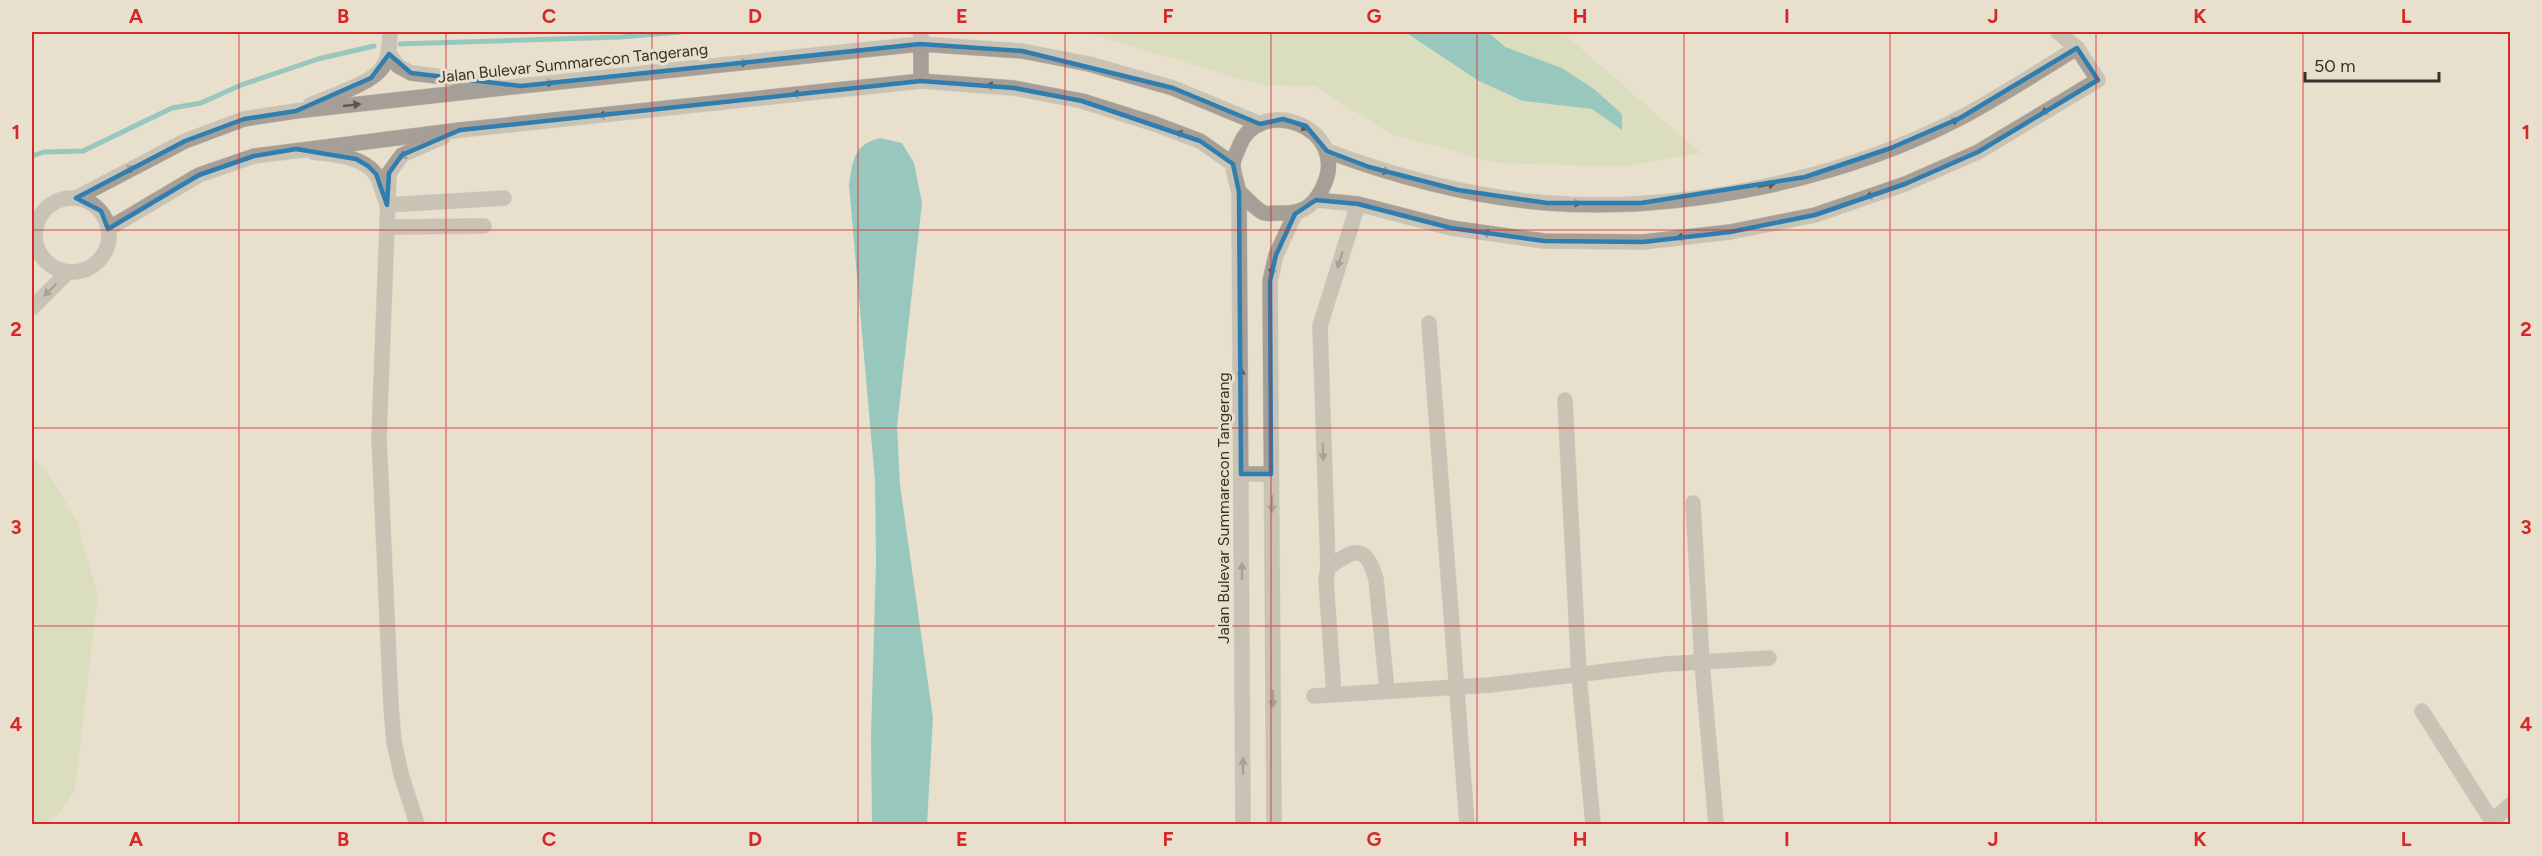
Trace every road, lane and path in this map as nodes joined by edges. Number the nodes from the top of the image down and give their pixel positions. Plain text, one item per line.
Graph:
1 (390, 32) edge
2 (2058, 32) edge
3 (920, 38) edge
4 (2077, 48) junction
5 (389, 54) junction
6 (921, 81) junction
7 (521, 86) junction
8 (296, 111) junction
9 (1260, 124) junction
10 (460, 130) junction
11 (296, 149) junction
12 (1327, 152) junction
13 (1233, 164) junction
14 (1239, 192) junction
15 (76, 198) junction
16 (504, 198) dead end
17 (1316, 200) junction
18 (1358, 204) junction
19 (387, 205) junction
20 (1295, 214) junction
21 (484, 226) dead end
22 (388, 227) junction
23 (108, 229) junction
24 (34, 243) edge
25 (68, 272) junction
26 (32, 308) edge
27 (1429, 323) dead end
28 (1565, 400) dead end
29 (1241, 474) junction
30 (1271, 474) junction
31 (1692, 503) dead end
32 (1328, 568) junction
33 (1769, 658) dead end
34 (1702, 663) junction
35 (1579, 675) junction
36 (1457, 687) junction
37 (1387, 691) junction
38 (1334, 694) junction
39 (1314, 696) dead end
40 (2422, 711) dead end
41 (2511, 806) edge
42 (2493, 823) edge
43 (417, 825) edge
44 (1243, 825) edge
45 (1274, 825) edge
46 (1467, 825) edge
47 (1593, 825) edge
48 (1716, 825) edge

1 - 5 street
2 - 4 street
3 - 6 street
7 -> 3 street, Jalan Bulevar Summarecon Tangerang
3 - 9 street, Jalan Bulevar Summarecon Tangerang
12 -> 4 street
4 -> 18 street
5 - 7 street
5 - 8 street
6 -> 10 street
13 -> 6 street
8 -> 7 street, Jalan Bulevar Summarecon Tangerang
15 -> 8 street, Jalan Bulevar Summarecon Tangerang
9 -> 12 street, Jalan Bulevar Summarecon Tangerang
9 - 13 street
10 - 11 street
10 -> 19 street
11 - 19 street
11 - 23 street
12 - 17 street
13 - 14 street, Jalan Bulevar Summarecon Tangerang
14 - 20 street
29 -> 14 street, Jalan Bulevar Summarecon Tangerang
15 - 23 street
15 - 24 street, Jalan Bulevar Summarecon Tangerang
16 - 19 street
17 - 18 street
17 - 20 street
18 -> 32 street
19 - 22 street
20 -> 30 street
21 - 22 street
22 - 43 street
23 - 25 street
24 - 25 street, Jalan Bulevar Summarecon Tangerang
25 -> 26 street
27 - 36 street
28 - 35 street
29 - 30 street
44 -> 29 street, Jalan Bulevar Summarecon Tangerang
30 -> 45 street
31 - 34 street
32 - 37 street
32 - 38 street
33 - 34 street
34 - 35 street
34 - 48 street
35 - 36 street
35 - 47 street
36 - 37 street
36 - 46 street
37 - 38 street
38 - 39 street
40 - 42 street
41 - 42 street

